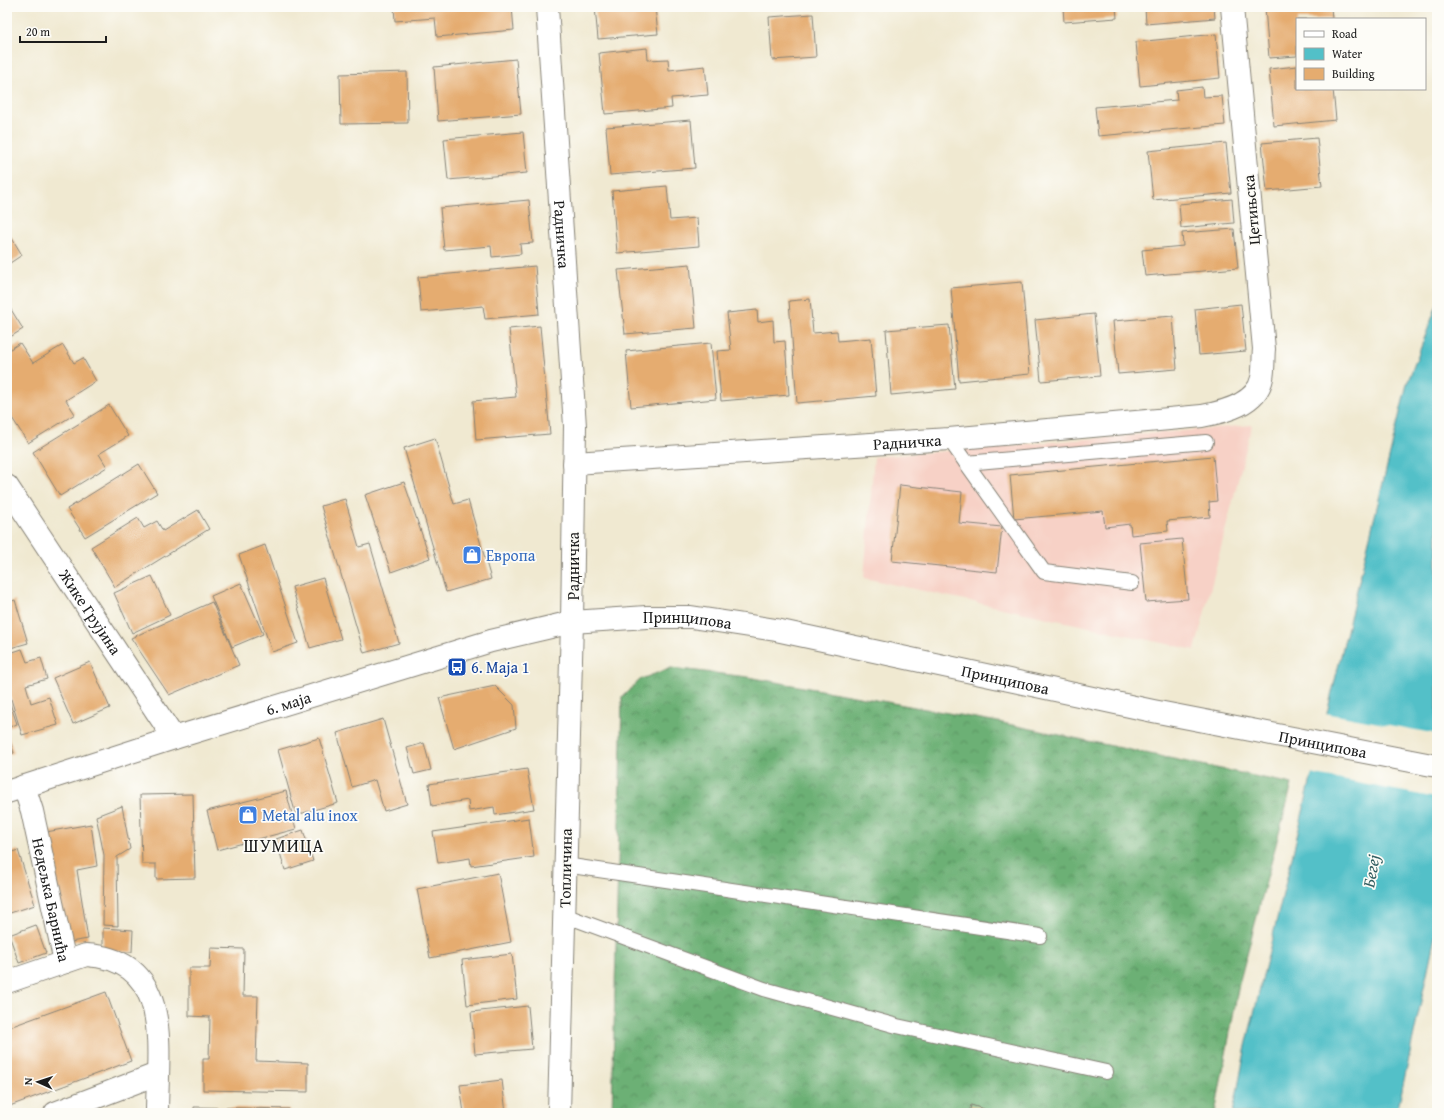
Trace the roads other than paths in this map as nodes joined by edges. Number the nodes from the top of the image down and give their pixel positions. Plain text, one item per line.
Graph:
1 (547, 7) edge
2 (1232, 7) edge
3 (1239, 405) joint
4 (949, 439) junction
5 (1206, 442) dead end
6 (574, 462) junction
7 (966, 463) junction
8 (7, 486) edge
9 (1132, 583) dead end
10 (572, 622) junction
11 (174, 738) junction
12 (1437, 766) edge
13 (15, 789) edge
14 (565, 865) junction
15 (564, 915) junction
16 (1040, 936) dead end
17 (65, 962) junction
18 (7, 982) edge
19 (1106, 1072) dead end
20 (157, 1074) junction
21 (55, 1113) edge
22 (157, 1113) edge
23 (559, 1113) edge

1 - 6 street, Радничка
2 - 3 street, Цетињска
3 - 4 street, Радничка
4 - 6 street, Радничка
4 - 7 lane
5 - 7 lane
6 - 10 street, Радничка
7 - 9 lane
8 - 11 street, Жике Грујина
10 - 11 street, 6. маја
10 - 12 street, Принципова
10 - 14 street, Топличина
11 - 13 street, 6. маја
13 - 17 street, Недељка Барнића
14 - 15 street, Топличина
14 - 16 lane
15 - 19 lane
15 - 23 street, Топличина
17 - 18 street
17 - 20 street, Недељка Барнића
20 - 21 street
20 - 22 street, Недељка Барнића

